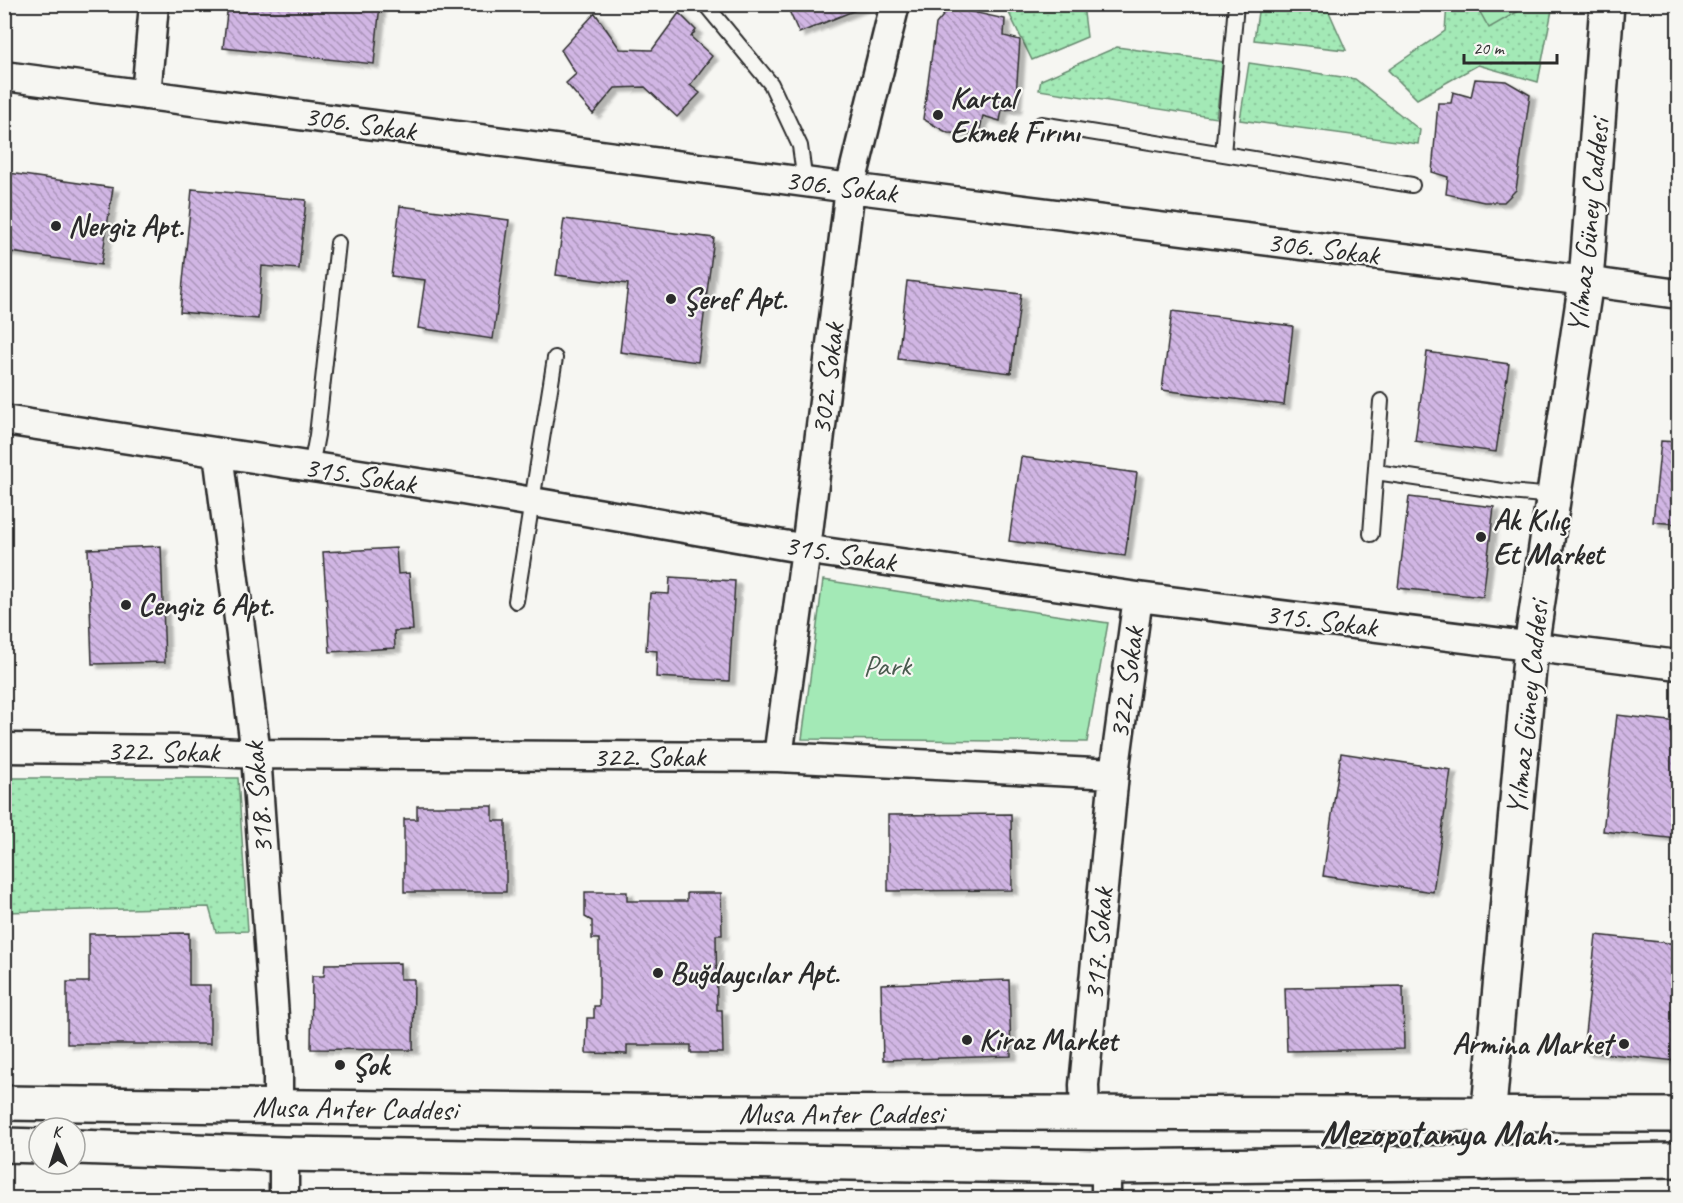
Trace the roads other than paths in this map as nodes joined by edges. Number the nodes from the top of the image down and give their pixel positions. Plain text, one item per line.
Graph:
1 (154, 4) edge
2 (705, 4) edge
3 (895, 4) edge
4 (1236, 4) edge
5 (1607, 4) edge
6 (4, 76) edge
7 (146, 95) junction
8 (1041, 124) dead end
9 (1223, 154) junction
10 (805, 182) junction
11 (1412, 185) dead end
12 (849, 188) junction
13 (338, 243) dead end
14 (1586, 281) junction
15 (1678, 294) edge
16 (555, 358) dead end
17 (1381, 401) dead end
18 (4, 420) edge
19 (218, 453) junction
20 (311, 467) junction
21 (1376, 472) junction
22 (1554, 496) junction
23 (532, 502) junction
24 (1371, 534) dead end
25 (806, 549) junction
26 (1137, 597) junction
27 (516, 601) dead end
28 (1531, 647) junction
29 (1678, 665) edge
30 (4, 748) edge
31 (256, 754) junction
32 (778, 757) junction
33 (1114, 774) junction
34 (4, 1102) edge
35 (278, 1108) junction
36 (1488, 1113) junction
37 (1085, 1114) junction
38 (1678, 1115) edge
39 (4, 1144) edge
40 (27, 1145) edge
41 (87, 1147) edge
42 (284, 1154) junction
43 (1678, 1160) edge
44 (1484, 1163) junction
45 (1106, 1183) edge
46 (284, 1198) edge

1 - 7 street
2 - 10 lane
3 - 12 street, 302. Sokak
4 - 9 lane
5 - 14 main road, Yılmaz Güney Caddesi
6 - 7 street, 306. Sokak
7 - 10 street, 306. Sokak
8 - 9 lane
9 - 11 lane
10 - 12 street, 306. Sokak
12 - 14 street, 306. Sokak
12 - 25 street, 302. Sokak
13 - 20 lane
14 - 15 street, 306. Sokak
14 - 22 main road, Yılmaz Güney Caddesi
16 - 23 lane
17 - 21 lane
18 - 19 street, 315. Sokak
19 - 20 street, 315. Sokak
19 - 31 street, 318. Sokak
20 - 23 street, 315. Sokak
21 - 22 lane
21 - 24 lane
22 - 28 main road, Yılmaz Güney Caddesi
23 - 25 street, 315. Sokak
23 - 27 lane
25 - 26 street, 315. Sokak
25 - 32 street, 302. Sokak
26 - 28 street, 315. Sokak
26 - 33 street, 322. Sokak
28 - 29 street, 315. Sokak
28 - 36 main road, Yılmaz Güney Caddesi
30 - 31 street, 322. Sokak
31 - 32 street, 322. Sokak
31 - 35 street, 318. Sokak
32 - 33 street, 322. Sokak
33 - 37 street, 317. Sokak
34 - 35 main road, Musa Anter Caddesi
35 - 37 main road, Musa Anter Caddesi
36 - 37 main road, Musa Anter Caddesi
36 - 38 main road, Musa Anter Caddesi
36 - 44 main road, Yılmaz Güney Caddesi
39 - 40 main road
41 - 42 main road, Musa Anter Caddesi
42 - 45 main road, Musa Anter Caddesi
42 - 46 street
43 - 44 main road, Musa Anter Caddesi
44 - 45 main road, Musa Anter Caddesi

